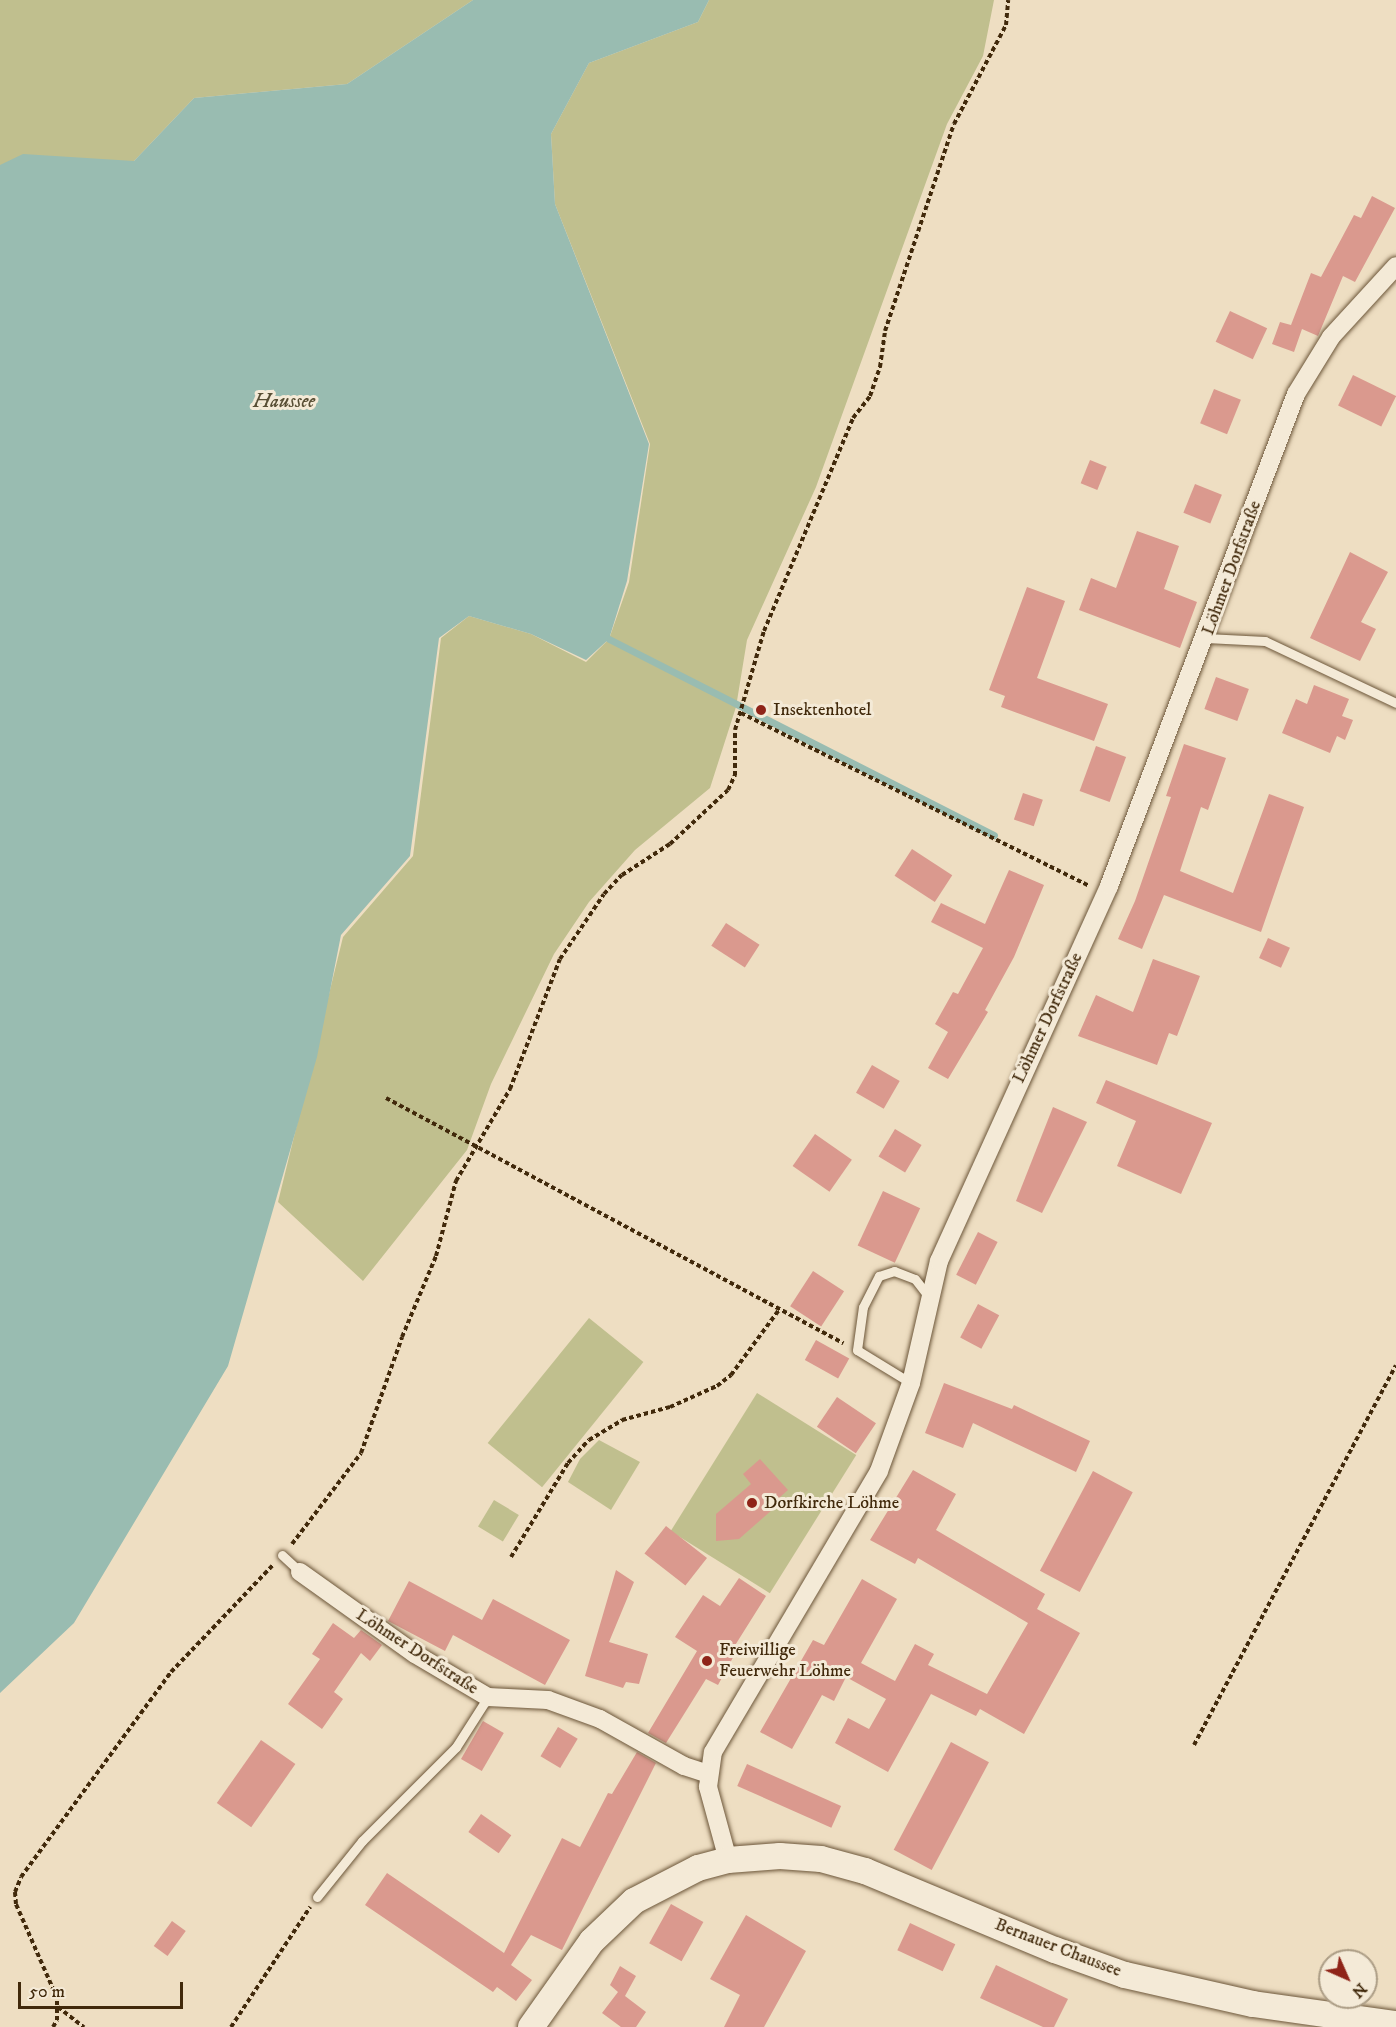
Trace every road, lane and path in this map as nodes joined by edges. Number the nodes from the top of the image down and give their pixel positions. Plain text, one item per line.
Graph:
1 (1008, 0) edge
2 (1396, 266) edge
3 (1206, 639) junction
4 (1396, 703) edge
5 (741, 713) junction
6 (1106, 894) junction
7 (386, 1098) dead end
8 (478, 1147) junction
9 (931, 1300) junction
10 (779, 1311) junction
11 (857, 1350) junction
12 (1396, 1365) edge
13 (911, 1383) junction
14 (282, 1556) junction
15 (511, 1557) dead end
16 (300, 1572) joint
17 (488, 1697) junction
18 (1194, 1745) dead end
19 (708, 1774) junction
20 (728, 1860) junction
21 (317, 1897) joint
22 (58, 2007) junction
23 (1319, 2021) edge
24 (1396, 2024) edge
25 (53, 2027) edge
26 (84, 2027) edge
27 (231, 2027) edge
28 (531, 2027) edge

1 - 5 path
2 - 3 street, Löhmer Dorfstraße
3 - 4 lane
3 - 6 street, Löhmer Dorfstraße
5 - 6 path
5 - 8 path
6 - 9 street, Löhmer Dorfstraße
7 - 8 path
8 - 10 path
8 - 14 path
9 - 11 lane
9 - 13 street, Löhmer Dorfstraße
10 - 11 path
10 - 15 path
11 - 13 lane
12 - 18 path
13 - 19 street, Löhmer Dorfstraße
14 - 16 lane
14 - 22 path
16 - 17 street, Löhmer Dorfstraße
17 - 19 street, Löhmer Dorfstraße
17 - 21 lane
19 - 20 street, Löhmer Dorfstraße
20 - 23 main road, Bernauer Chaussee
20 - 28 main road
21 - 27 path
22 - 25 path
22 - 26 path
23 - 24 main road, Bernauer Chaussee

